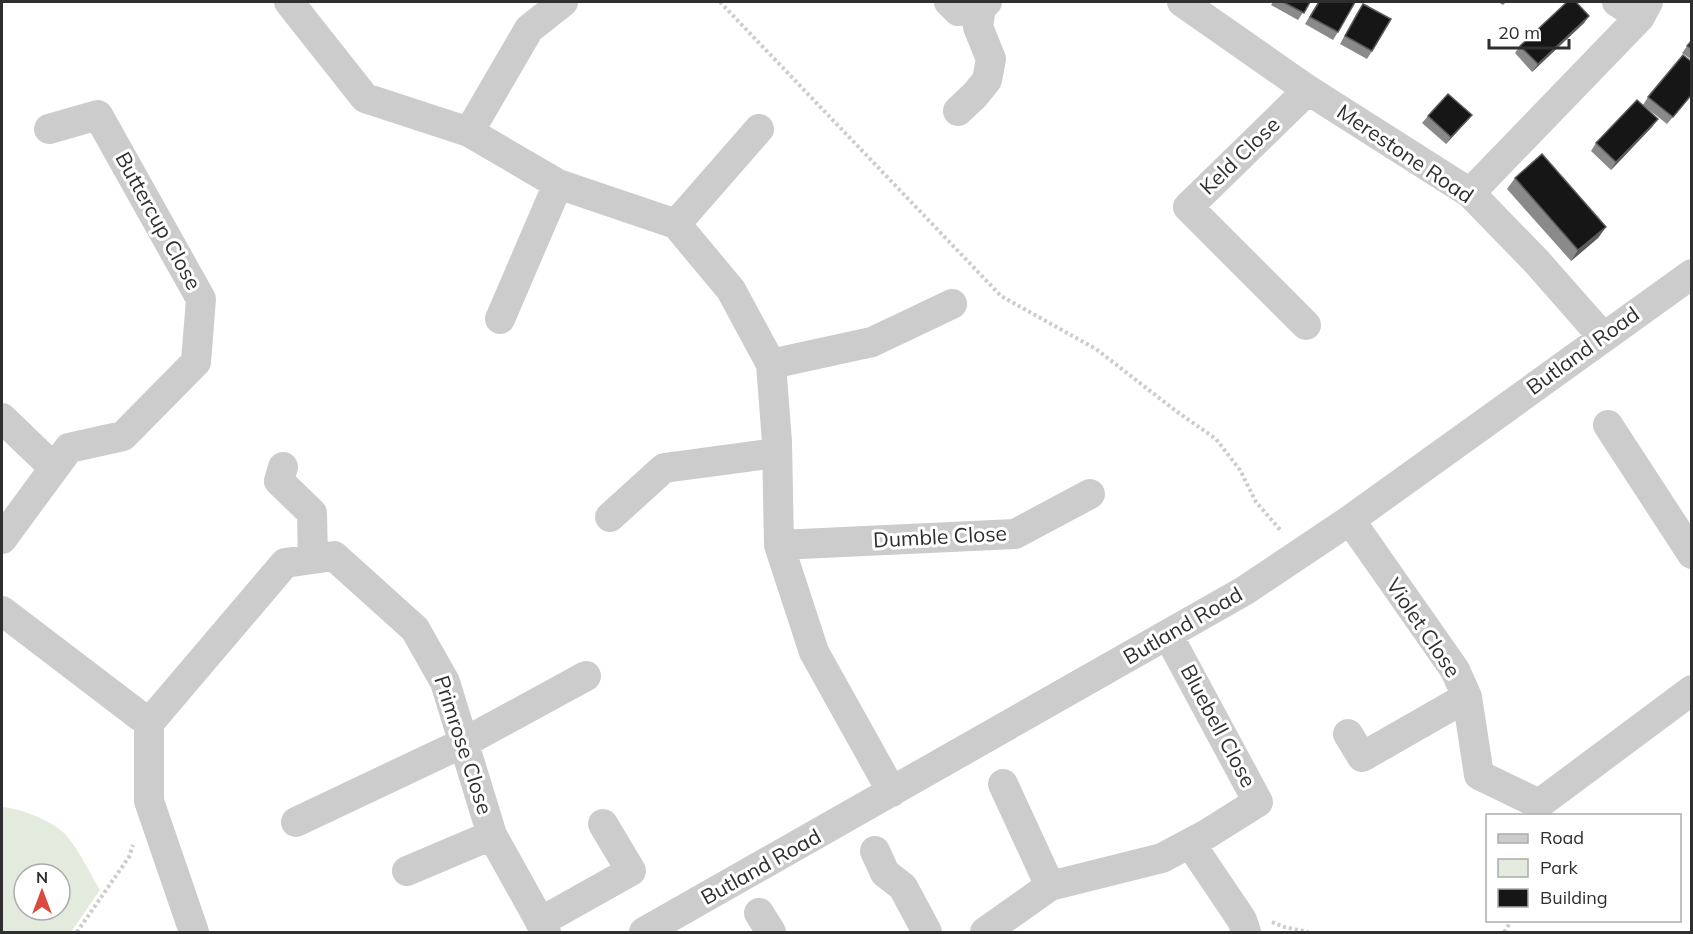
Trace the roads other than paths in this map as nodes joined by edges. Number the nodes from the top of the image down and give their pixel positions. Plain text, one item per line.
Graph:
1 (289, 2) edge
2 (563, 2) edge
3 (949, 2) edge
4 (1182, 2) edge
5 (984, 4) edge
6 (1635, 7) edge
7 (1308, 90) junction
8 (958, 111) dead end
9 (49, 129) dead end
10 (759, 129) dead end
11 (469, 132) junction
12 (558, 184) junction
13 (1470, 193) junction
14 (676, 224) junction
15 (1692, 273) edge
16 (952, 304) dead end
17 (500, 319) dead end
18 (1306, 324) dead end
19 (1603, 337) junction
20 (771, 364) junction
21 (2, 418) edge
22 (1608, 425) dead end
23 (777, 453) junction
24 (283, 467) dead end
25 (54, 468) junction
26 (1090, 494) dead end
27 (610, 517) dead end
28 (1350, 520) junction
29 (2, 539) edge
30 (779, 545) junction
31 (1692, 554) edge
32 (313, 559) junction
33 (2, 612) edge
34 (1168, 634) junction
35 (586, 676) dead end
36 (1692, 690) edge
37 (1467, 697) junction
38 (149, 723) junction
39 (1348, 734) dead end
40 (465, 742) junction
41 (1003, 784) dead end
42 (892, 792) junction
43 (296, 822) dead end
44 (603, 824) dead end
45 (492, 835) junction
46 (1190, 843) junction
47 (874, 851) dead end
48 (407, 871) dead end
49 (1050, 886) junction
50 (543, 927) edge
51 (985, 932) edge
52 (194, 933) edge
53 (644, 933) edge
54 (927, 933) edge
55 (1245, 933) edge

1 - 11 street
2 - 11 street
3 - 5 street
4 - 7 street, Merestone Road
5 - 8 street
6 - 13 street
7 - 13 street, Merestone Road
7 - 18 street, Keld Close
9 - 25 street, Buttercup Close
10 - 14 street
11 - 12 street
12 - 14 street
12 - 17 street
13 - 19 street, Merestone Road
14 - 20 street
15 - 19 street, Butland Road
16 - 20 street
19 - 28 street, Butland Road
20 - 23 street
21 - 25 street
22 - 31 street
23 - 27 street
23 - 30 street
24 - 32 street
25 - 29 street, Buttercup Close
26 - 30 street, Dumble Close
28 - 34 street, Butland Road
28 - 37 street, Violet Close
30 - 42 street
32 - 38 street, Primrose Close
32 - 40 street, Primrose Close
33 - 38 street
34 - 42 street, Butland Road
34 - 46 street, Bluebell Close
35 - 40 street
36 - 37 street, Violet Close
37 - 39 street
38 - 52 street
40 - 43 street
40 - 45 street, Primrose Close
41 - 49 street
42 - 53 street, Butland Road
44 - 50 street
45 - 48 street
45 - 50 street, Primrose Close
46 - 49 street, Bluebell Close
46 - 55 street
47 - 54 street
49 - 51 street, Bluebell Close

